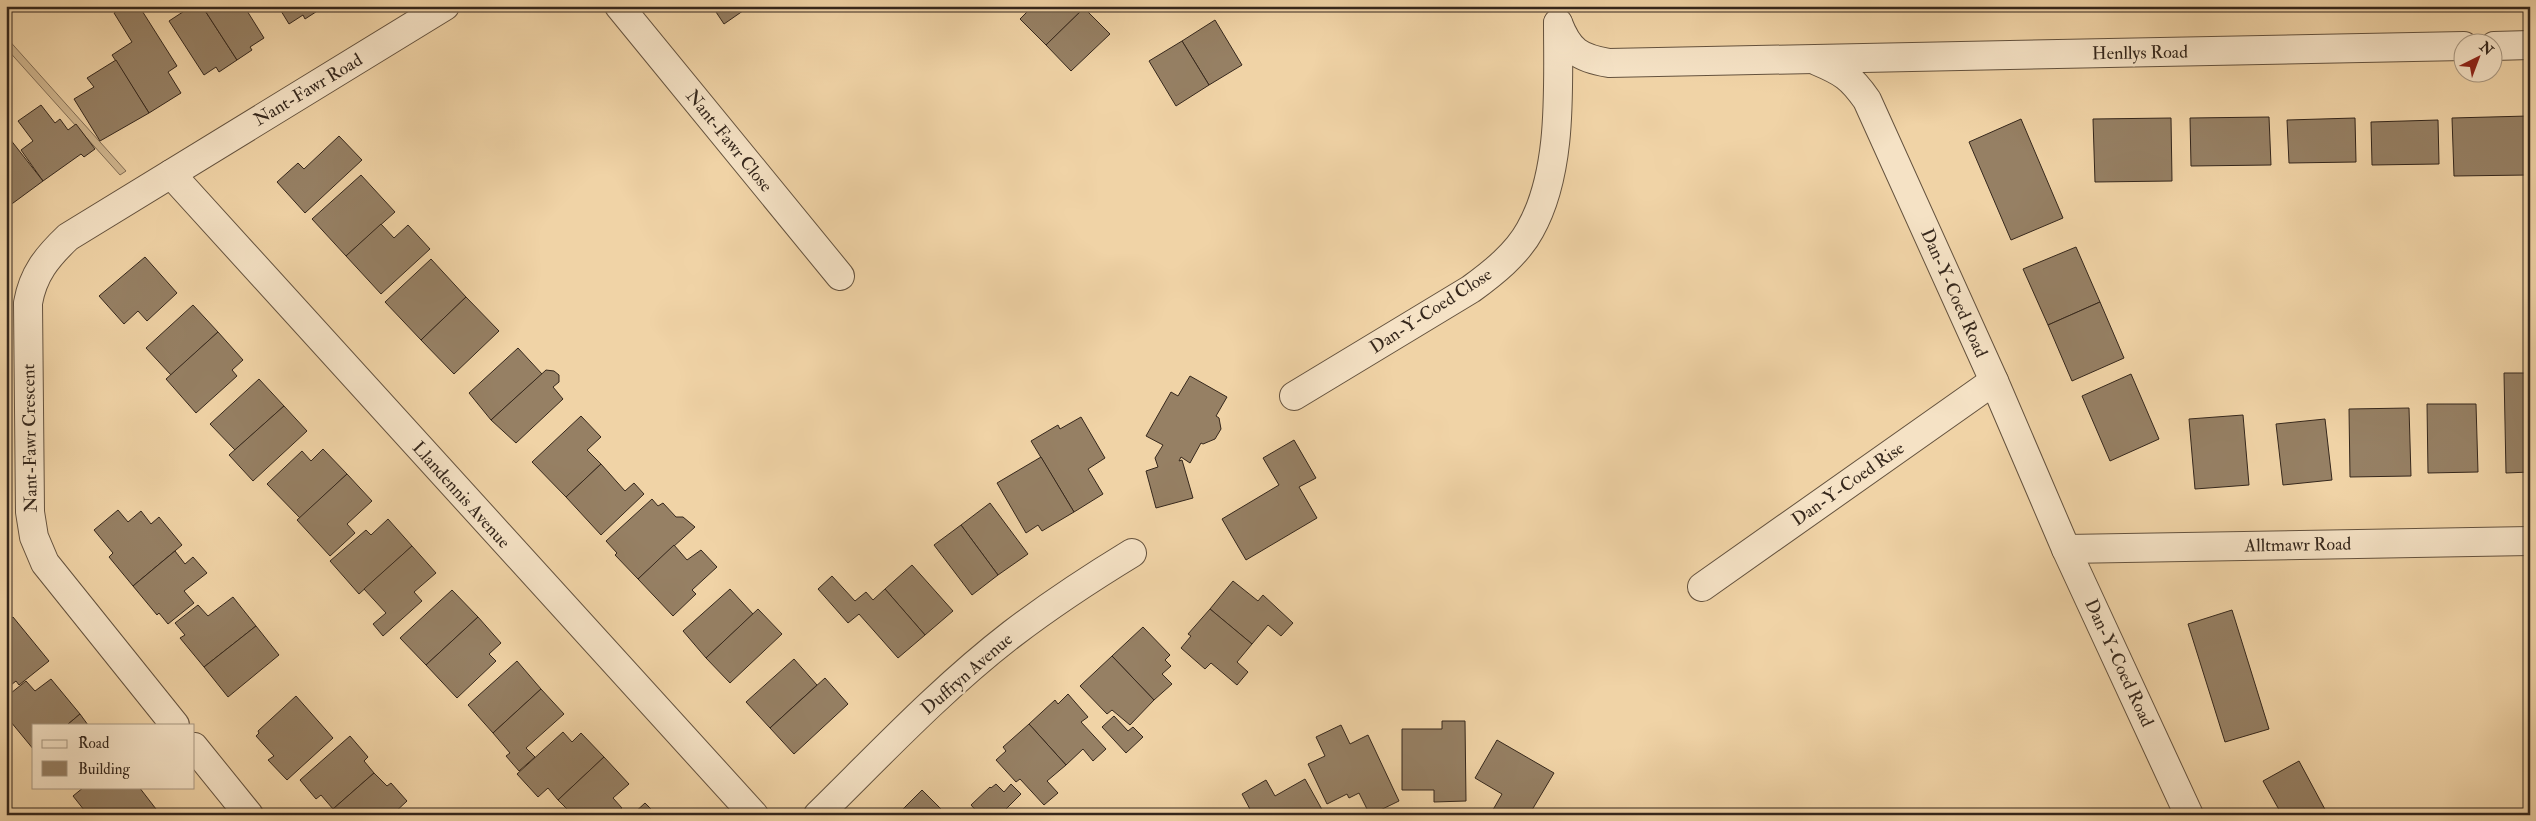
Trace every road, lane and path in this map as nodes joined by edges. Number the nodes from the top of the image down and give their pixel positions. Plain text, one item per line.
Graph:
1 (445, 6) edge
2 (619, 6) edge
3 (1557, 15) edge
4 (2530, 45) edge
5 (2454, 46) edge
6 (2504, 46) edge
7 (1816, 60) junction
8 (171, 174) junction
9 (840, 276) dead end
10 (1994, 381) junction
11 (1294, 396) dead end
12 (2530, 541) edge
13 (2066, 549) junction
14 (1132, 553) dead end
15 (1702, 587) dead end
16 (174, 724) edge
17 (195, 748) edge
18 (249, 815) edge
19 (754, 815) edge
20 (818, 815) edge
21 (2189, 815) edge

1 - 8 street, Nant-Fawr Road
2 - 9 street, Nant-Fawr Close
3 - 7 street, Dan-Y-Coed Road
3 - 11 street, Dan-Y-Coed Close
4 - 6 street
5 - 7 street, Henllys Road
7 - 10 street, Dan-Y-Coed Road
8 - 16 street, Nant-Fawr Crescent
8 - 19 street, Llandennis Avenue
10 - 13 street, Dan-Y-Coed Road
10 - 15 street, Dan-Y-Coed Rise
12 - 13 street, Alltmawr Road
13 - 21 street, Dan-Y-Coed Road
14 - 20 street, Duffryn Avenue
17 - 18 street

